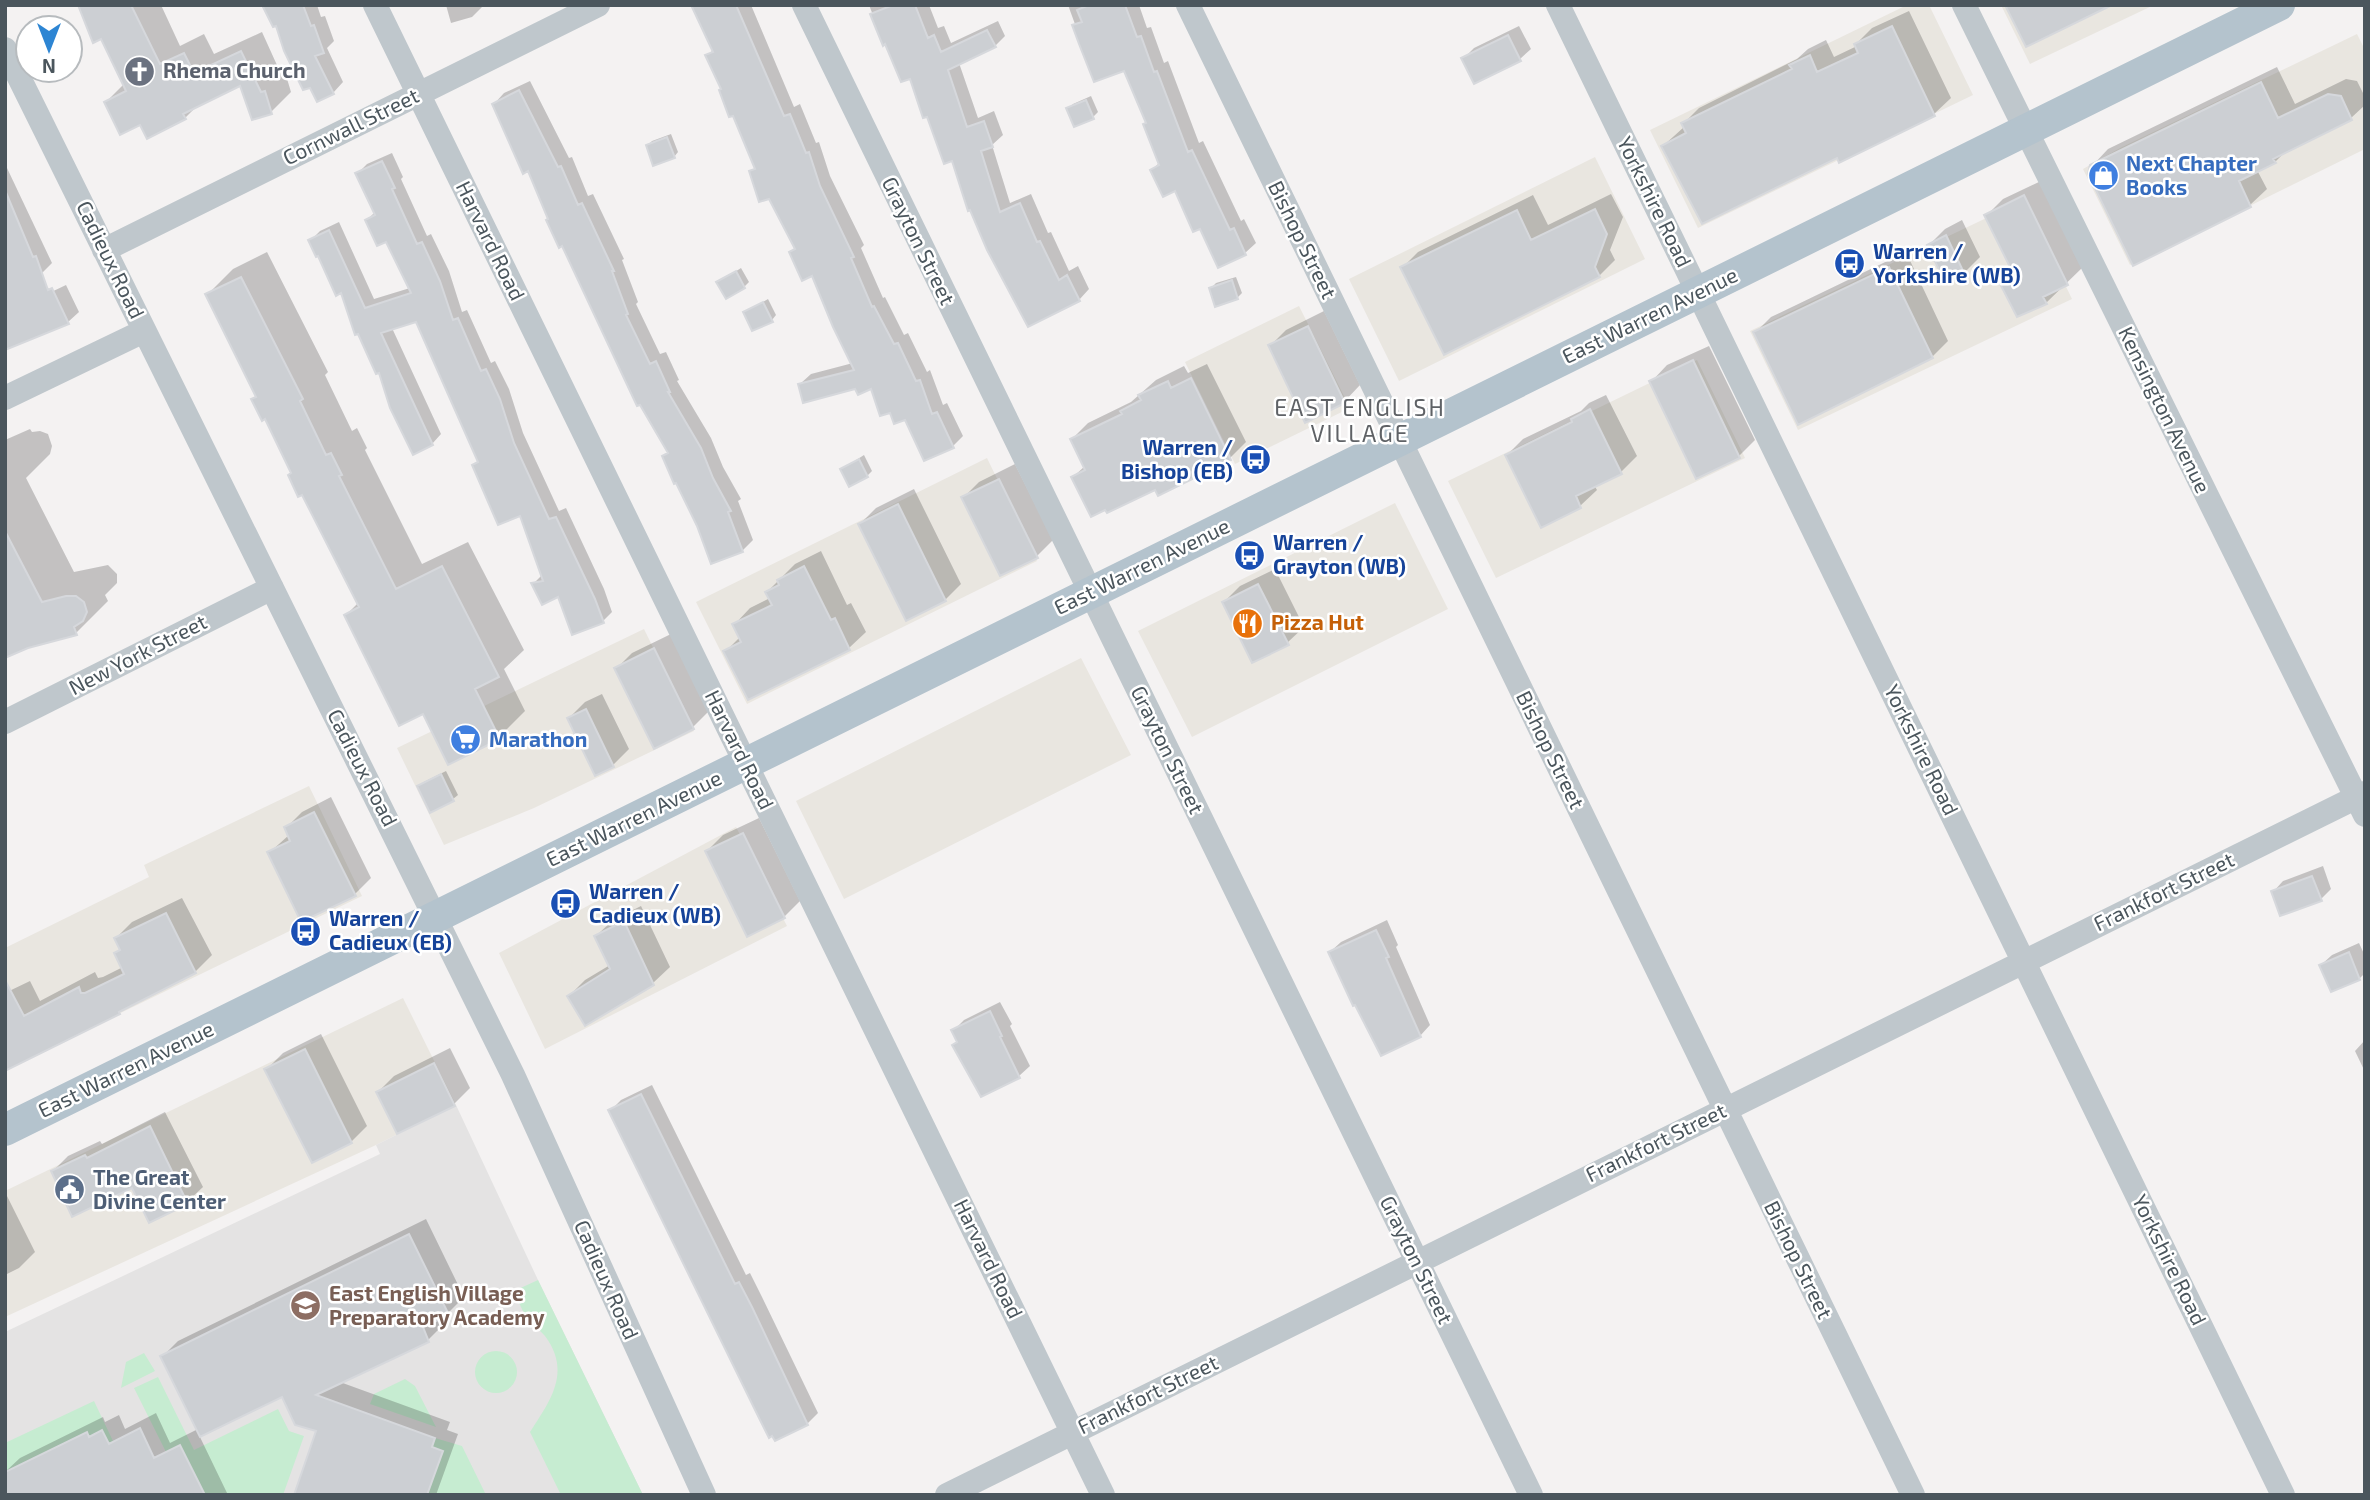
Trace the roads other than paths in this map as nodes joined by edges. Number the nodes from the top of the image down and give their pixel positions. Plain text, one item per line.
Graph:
1 (375, 5) edge
2 (598, 5) edge
3 (804, 5) edge
4 (1188, 5) edge
5 (1558, 5) edge
6 (1964, 5) edge
7 (2279, 5) edge
8 (5, 49) edge
9 (11, 76) edge
10 (419, 94) junction
11 (2026, 130) junction
12 (104, 250) junction
13 (1698, 292) junction
14 (144, 331) junction
15 (5, 398) edge
16 (1399, 439) junction
17 (272, 588) junction
18 (1090, 593) junction
19 (5, 722) edge
20 (746, 763) junction
21 (2362, 802) edge
22 (436, 917) junction
23 (2024, 962) junction
24 (1724, 1109) junction
25 (5, 1130) edge
26 (1417, 1261) junction
27 (1072, 1432) junction
28 (704, 1495) edge
29 (947, 1495) edge
30 (1103, 1495) edge
31 (1531, 1495) edge
32 (1913, 1495) edge
33 (2283, 1495) edge

1 - 10 street, Harvard Road
2 - 10 street, Cornwall Street
3 - 18 street, Grayton Street
4 - 16 street, Bishop Street
5 - 13 street, Yorkshire Road
6 - 11 street, Kensington Avenue
7 - 11 main road, East Warren Avenue
8 - 9 street, Cadieux Road
9 - 12 street, Cadieux Road
10 - 12 street, Cornwall Street
10 - 20 street, Harvard Road
11 - 13 main road, East Warren Avenue
11 - 21 street, Kensington Avenue
12 - 14 street, Cadieux Road
13 - 16 main road, East Warren Avenue
13 - 23 street, Yorkshire Road
14 - 15 street
14 - 17 street, Cadieux Road
16 - 18 main road, East Warren Avenue
16 - 24 street, Bishop Street
17 - 19 street, New York Street
17 - 22 street, Cadieux Road
18 - 20 main road, East Warren Avenue
18 - 26 street, Grayton Street
20 - 22 main road, East Warren Avenue
20 - 27 street, Harvard Road
21 - 23 street, Frankfort Street
22 - 25 main road, East Warren Avenue
22 - 28 street, Cadieux Road
23 - 24 street, Frankfort Street
23 - 33 street, Yorkshire Road
24 - 26 street, Frankfort Street
24 - 32 street, Bishop Street
26 - 27 street, Frankfort Street
26 - 31 street, Grayton Street
27 - 29 street, Frankfort Street
27 - 30 street, Harvard Road

